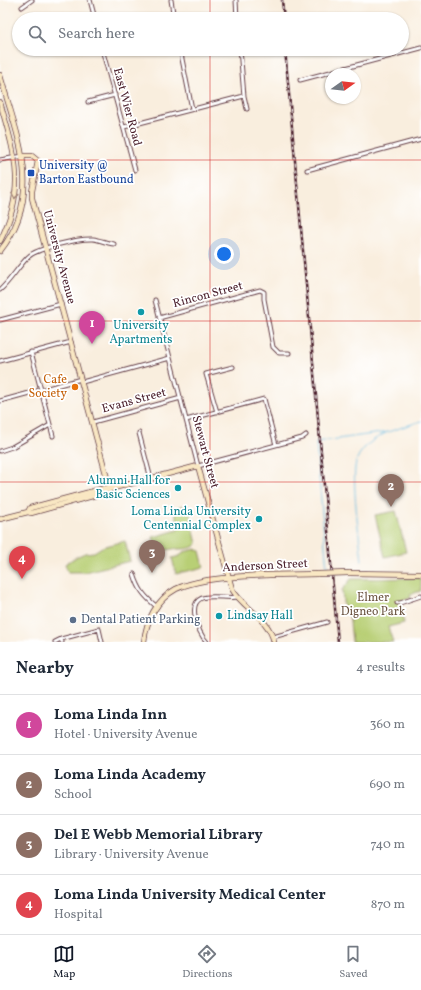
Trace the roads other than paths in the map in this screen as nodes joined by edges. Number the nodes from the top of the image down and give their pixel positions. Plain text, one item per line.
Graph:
1 (32, 0) edge
2 (90, 0) edge
3 (171, 0) edge
4 (236, 0) edge
5 (22, 7) dead end
6 (93, 12) edge
7 (173, 12) edge
8 (237, 12) edge
9 (421, 48) edge
10 (409, 51) edge
11 (104, 56) edge
12 (181, 56) edge
13 (241, 56) edge
14 (391, 56) edge
15 (0, 75) edge
16 (300, 80) dead end
17 (115, 95) junction
18 (244, 96) junction
19 (0, 102) edge
20 (88, 102) dead end
21 (192, 109) junction
22 (247, 109) dead end
23 (124, 127) junction
24 (421, 139) edge
25 (23, 156) junction
26 (15, 157) junction
27 (0, 160) edge
28 (135, 170) dead end
29 (307, 170) dead end
30 (0, 241) edge
31 (114, 244) dead end
32 (46, 248) junction
33 (0, 252) edge
34 (0, 290) edge
35 (155, 300) dead end
36 (61, 304) junction
37 (159, 318) junction
38 (0, 320) edge
39 (71, 342) junction
40 (32, 352) junction
41 (289, 353) dead end
42 (170, 358) junction
43 (0, 361) edge
44 (233, 367) dead end
45 (81, 381) junction
46 (41, 390) junction
47 (180, 398) junction
48 (0, 401) edge
49 (217, 412) junction
50 (186, 420) junction
51 (93, 422) junction
52 (50, 425) junction
53 (139, 434) dead end
54 (306, 435) dead end
55 (53, 436) dead end
56 (276, 445) junction
57 (0, 451) edge
58 (198, 466) junction
59 (151, 479) junction
60 (110, 489) junction
61 (0, 519) edge
62 (134, 574) dead end
63 (421, 574) edge
64 (228, 577) junction
65 (421, 596) edge
66 (238, 597) junction
67 (397, 602) dead end
68 (157, 607) junction
69 (327, 622) dead end
70 (273, 639) edge
71 (61, 641) edge
72 (55, 642) edge
73 (102, 642) edge
74 (144, 642) edge
75 (207, 642) edge

1 - 5 street
2 - 6 street
3 - 7 street
4 - 8 street
9 - 10 street
11 - 17 street, East Wier Road
12 - 21 street
13 - 18 street
14 - 16 street
15 - 25 street
17 - 20 street
17 - 23 street, East Wier Road
18 - 21 street
18 - 22 street
19 - 26 street
21 - 23 street
23 - 28 street, East Wier Road
24 - 29 street
25 - 26 street
25 - 32 street, University Avenue
25 - 33 street
26 - 27 street
26 -> 30 street
31 - 32 street
32 - 34 street
32 - 36 street, University Avenue
35 - 37 street, Stewart Street
36 - 38 street
36 - 39 street, University Avenue
37 - 41 street, Rincon Street
37 - 42 street, Stewart Street
39 - 40 street
39 - 45 street, University Avenue
40 - 43 street
40 - 46 street
42 - 45 street
42 - 47 street, Stewart Street
44 - 49 street
45 - 46 street
45 - 51 street, University Avenue
46 - 48 street
46 - 52 street
47 - 50 street, Stewart Street
47 - 51 street, Evans Street
49 - 50 street
49 - 56 street
50 - 58 street, Stewart Street
51 - 60 street, University Avenue
52 - 55 street
52 - 57 street
53 - 59 street
54 - 56 street
56 - 58 street
58 - 59 street
58 - 64 street, Stewart Street
59 - 60 street
60 - 61 street
62 - 68 street
63 - 64 street, Anderson Street, bridge
64 - 66 street, Stewart Street
64 - 68 street, Anderson Street
65 - 67 street
66 - 70 street, Stewart Street
66 - 75 street
68 - 74 street, Anderson Street
69 - 70 street
71 - 72 street
71 - 73 street

